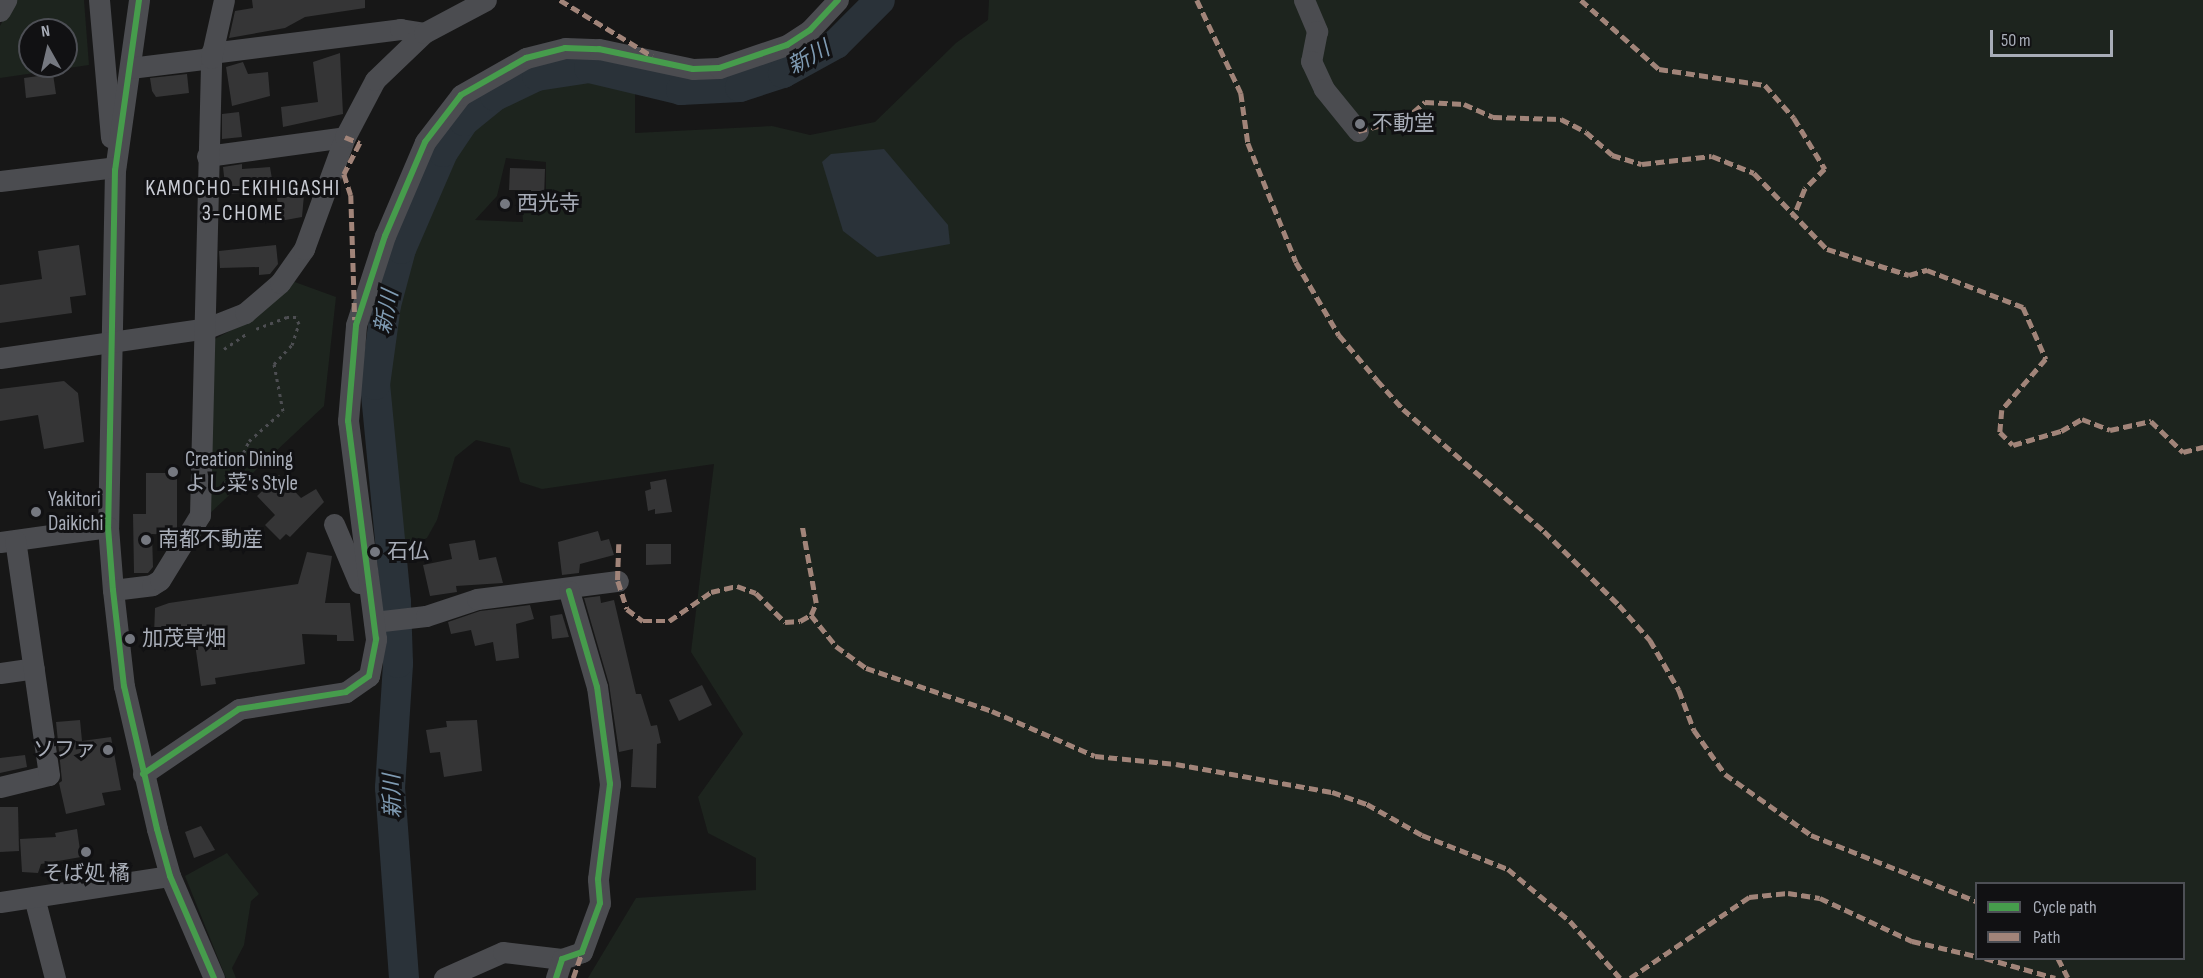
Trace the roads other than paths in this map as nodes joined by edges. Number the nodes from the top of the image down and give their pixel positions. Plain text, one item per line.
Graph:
1 (6, 0) edge
2 (99, 0) edge
3 (139, 0) edge
4 (224, 0) edge
5 (484, 0) edge
6 (838, 0) edge
7 (1304, 0) edge
8 (0, 11) edge
9 (424, 33) junction
10 (211, 56) junction
11 (130, 68) junction
12 (1358, 130) dead end
13 (345, 137) junction
14 (207, 156) junction
15 (115, 167) junction
16 (0, 181) edge
17 (207, 328) junction
18 (110, 343) junction
19 (0, 358) edge
20 (334, 524) dead end
21 (108, 527) junction
22 (8, 541) edge
23 (618, 581) dead end
24 (113, 590) junction
25 (569, 591) junction
26 (375, 616) junction
27 (34, 668) junction
28 (0, 673) edge
29 (143, 774) junction
30 (0, 787) edge
31 (170, 876) junction
32 (34, 897) junction
33 (0, 902) edge
34 (559, 969) edge
35 (55, 978) edge
36 (214, 978) edge
37 (444, 978) edge

1 - 8 street
2 - 15 street
3 - 11 street
4 - 10 street
5 - 9 street
6 - 26 street
7 - 12 street
9 - 10 street
9 - 13 street
10 - 11 street
10 - 14 street
11 - 15 street
13 - 14 street
13 - 17 street
14 - 17 street
15 - 16 street
15 - 18 street
17 - 18 street
17 - 24 street
18 - 19 street
18 - 21 street
20 - 26 street
21 - 22 street
21 - 24 street
22 - 27 street
23 - 25 street
24 - 29 street
25 - 26 street
25 - 34 street
26 - 29 street
27 - 28 street
27 - 30 street
29 - 31 street
31 - 32 street
31 - 36 street
32 - 33 street
32 - 35 street
34 - 37 street

